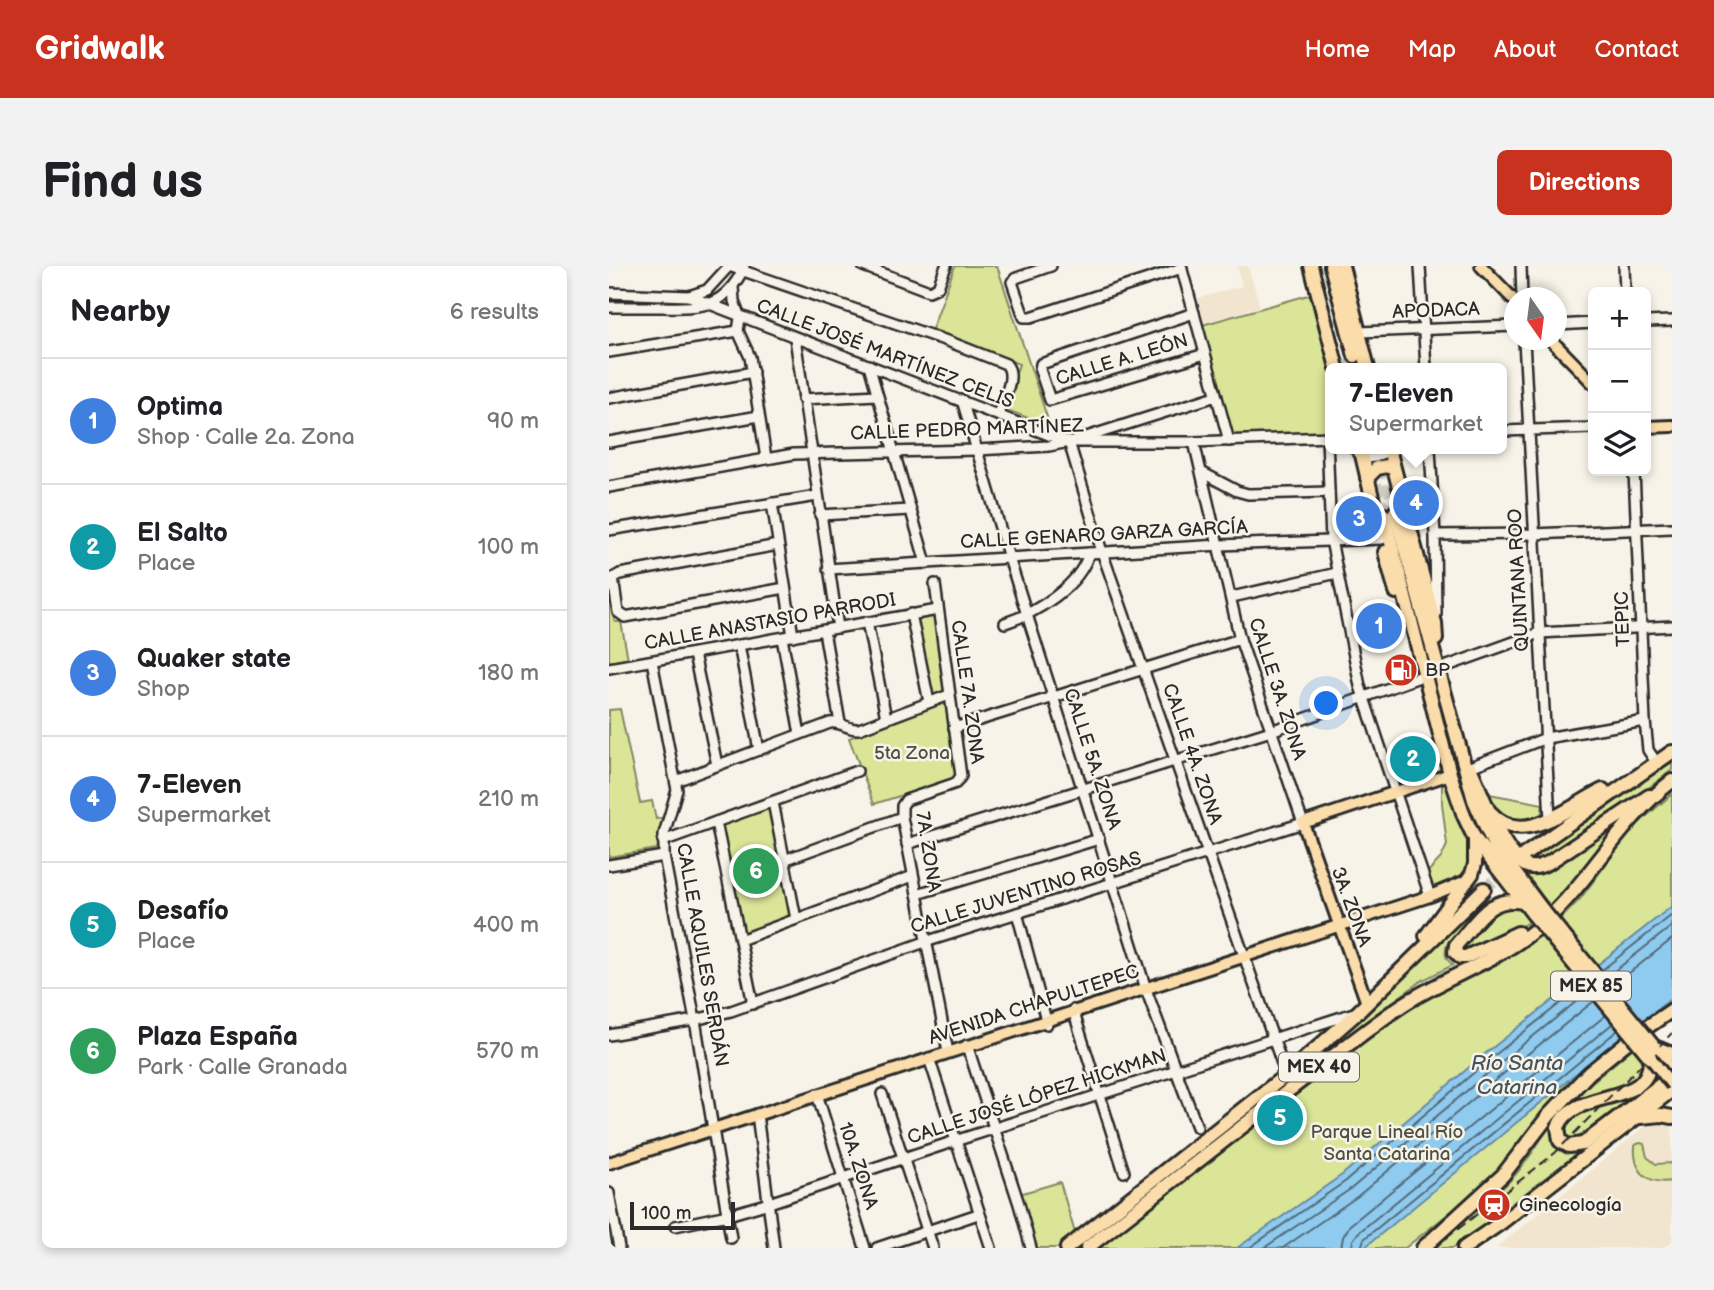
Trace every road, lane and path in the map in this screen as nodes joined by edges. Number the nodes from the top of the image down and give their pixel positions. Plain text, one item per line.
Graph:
1 (729, 266) edge
2 (863, 266) edge
3 (946, 266) edge
4 (1051, 266) edge
5 (1311, 266) edge
6 (1318, 266) edge
7 (1331, 266) edge
8 (1342, 266) edge
9 (1420, 266) edge
10 (1481, 266) edge
11 (1521, 266) edge
12 (1624, 266) edge
13 (1182, 267) edge
14 (743, 268) edge
15 (733, 287) junction
16 (1522, 287) edge
17 (1625, 287) edge
18 (1504, 290) edge
19 (609, 293) edge
20 (689, 296) junction
21 (708, 305) junction
22 (609, 307) edge
23 (1194, 313) junction
24 (740, 318) junction
25 (1672, 321) edge
26 (1651, 322) edge
27 (1588, 323) edge
28 (1567, 324) edge
29 (1504, 326) edge
30 (1424, 329) junction
31 (738, 331) junction
32 (1359, 332) junction
33 (795, 338) junction
34 (1525, 350) edge
35 (1561, 350) edge
36 (609, 352) edge
37 (1205, 354) junction
38 (1345, 362) edge
39 (1367, 363) edge
40 (1426, 363) edge
41 (869, 365) junction
42 (753, 372) junction
43 (1588, 378) edge
44 (877, 395) junction
45 (1216, 396) junction
46 (609, 398) edge
47 (803, 399) junction
48 (962, 400) junction
49 (998, 414) junction
50 (759, 416) junction
51 (1672, 426) edge
52 (1651, 427) edge
53 (1588, 428) edge
54 (1529, 430) junction
55 (1507, 431) edge
56 (1325, 437) edge
57 (1229, 441) junction
58 (609, 442) edge
59 (1069, 442) junction
60 (1194, 442) junction
61 (977, 450) junction
62 (894, 452) junction
63 (811, 454) junction
64 (1329, 454) edge
65 (1358, 454) edge
66 (1390, 454) edge
67 (1430, 454) edge
68 (766, 458) junction
69 (1393, 465) junction
70 (1203, 473) junction
71 (1634, 476) edge
72 (1367, 478) junction
73 (609, 487) edge
74 (1329, 492) junction
75 (817, 496) junction
76 (772, 503) junction
77 (910, 510) junction
78 (820, 515) junction
79 (1434, 515) junction
80 (1408, 519) junction
81 (1672, 528) edge
82 (1637, 529) junction
83 (609, 530) edge
84 (1534, 534) junction
85 (1435, 535) junction
86 (1382, 539) junction
87 (1331, 540) junction
88 (778, 545) junction
89 (1220, 545) junction
90 (1102, 552) junction
91 (1089, 553) junction
92 (1009, 558) junction
93 (926, 563) junction
94 (828, 569) junction
95 (1337, 573) junction
96 (935, 584) dead end
97 (785, 589) junction
98 (1231, 597) junction
99 (938, 610) junction
100 (911, 614) junction
101 (1027, 614) junction
102 (867, 622) junction
103 (1005, 623) dead end
104 (1435, 623) junction
105 (1672, 626) edge
106 (1641, 627) junction
107 (838, 628) junction
108 (824, 631) junction
109 (1539, 633) junction
110 (793, 636) junction
111 (782, 638) junction
112 (1240, 639) junction
113 (739, 645) junction
114 (1435, 653) junction
115 (694, 654) junction
116 (1421, 657) junction
117 (652, 661) junction
118 (609, 668) edge
119 (1144, 668) junction
120 (1439, 669) junction
121 (1425, 675) junction
122 (949, 695) junction
123 (1054, 696) junction
124 (1363, 698) junction
125 (929, 702) junction
126 (886, 718) junction
127 (1646, 721) junction
128 (841, 723) junction
129 (954, 728) junction
130 (1271, 731) junction
131 (800, 734) junction
132 (1546, 738) junction
133 (759, 750) junction
134 (1672, 751) edge
135 (1461, 757) junction
136 (1176, 761) junction
137 (1656, 762) junction
138 (717, 765) junction
139 (1469, 767) junction
140 (857, 771) dead end
141 (1450, 774) junction
142 (961, 780) joint
143 (1630, 780) junction
144 (676, 781) junction
145 (1672, 781) edge
146 (1083, 789) junction
147 (1661, 789) junction
148 (1396, 792) junction
149 (773, 802) junction
150 (1489, 810) junction
151 (902, 817) junction
152 (1550, 819) junction
153 (716, 822) junction
154 (1303, 823) junction
155 (1099, 839) junction
156 (1475, 839) junction
157 (663, 841) junction
158 (907, 844) junction
159 (1209, 854) junction
160 (1524, 855) dead end
161 (664, 856) junction
162 (784, 860) junction
163 (609, 865) edge
164 (913, 876) junction
165 (1469, 880) junction
166 (1113, 884) junction
167 (1484, 889) tunnel mouth
168 (917, 894) junction
169 (1430, 896) junction
170 (1523, 902) junction
171 (1563, 905) junction
172 (1537, 911) junction
173 (1017, 914) junction
174 (796, 919) junction
175 (1340, 928) junction
176 (740, 940) junction
177 (925, 942) junction
178 (1245, 958) junction
179 (1402, 967) junction
180 (1146, 990) junction
181 (1367, 1003) junction
182 (753, 1004) junction
183 (1074, 1013) junction
184 (1357, 1013) junction
185 (1672, 1013) edge
186 (695, 1020) junction
187 (1046, 1022) junction
188 (609, 1035) edge
189 (1273, 1039) junction
190 (967, 1048) junction
191 (948, 1052) junction
192 (1652, 1052) junction
193 (1672, 1054) edge
194 (929, 1060) junction
195 (1672, 1069) edge
196 (1176, 1071) junction
197 (1286, 1076) junction
198 (1672, 1076) edge
199 (1672, 1088) edge
200 (882, 1094) dead end
201 (1100, 1096) junction
202 (817, 1097) junction
203 (757, 1116) junction
204 (1672, 1117) edge
205 (1636, 1118) junction
206 (1197, 1127) dead end
207 (994, 1129) junction
208 (714, 1130) junction
209 (955, 1141) junction
210 (905, 1157) junction
211 (609, 1166) edge
212 (1124, 1172) dead end
213 (843, 1178) junction
214 (609, 1193) edge
215 (769, 1203) junction
216 (978, 1214) junction
217 (727, 1215) junction
218 (675, 1226) dead end
219 (928, 1231) junction
220 (731, 1238) dead end
221 (1475, 1243) edge
222 (619, 1248) edge
223 (773, 1248) edge
224 (865, 1248) edge
225 (877, 1248) edge
226 (933, 1248) edge
227 (991, 1248) edge
228 (1031, 1248) edge
229 (1067, 1248) edge
230 (1087, 1248) edge
231 (1423, 1248) edge
232 (1464, 1248) edge

1 - 14 street
1 - 20 street
2 - 3 street
4 - 13 street
5 - 38 highway
6 - 38 highway
7 - 38 highway
8 - 32 highway
9 - 30 street
10 - 18 main road
11 - 16 street
12 - 17 street
13 - 23 street
14 - 15 street
14 - 49 street
15 - 21 street
15 - 24 street
19 - 20 street
20 - 21 street, CALLE JOSÉ MARTÍNEZ CELIS
21 - 22 street
21 - 24 street, CALLE JOSÉ MARTÍNEZ CELIS
23 - 37 street
23 - 37 street, CALLE A. LEÓN
24 - 31 street
24 - 33 street, CALLE JOSÉ MARTÍNEZ CELIS
25 - 26 street
27 - 28 street
29 - 30 street, APODACA
30 - 32 street, APODACA
30 - 40 street
31 - 36 street
31 - 42 street
32 - 39 highway
33 - 41 street, CALLE JOSÉ MARTÍNEZ CELIS
33 - 47 street
34 - 54 street, QUINTANA ROO
35 - 43 main road
37 - 45 street
41 - 44 street
41 - 48 street, CALLE JOSÉ MARTÍNEZ CELIS
42 - 46 street
42 - 50 street
44 - 47 street
44 - 62 street
45 - 57 street
45 - 59 street
47 - 63 street
48 - 49 street, CALLE JOSÉ MARTÍNEZ CELIS
48 - 61 street, CALLE 5A. ZONA
49 - 59 street, CALLE JOSÉ MARTÍNEZ CELIS
50 - 58 street
50 - 68 street
51 - 52 main road
53 - 54 street
54 - 55 street
54 - 84 street, QUINTANA ROO
56 - 57 street, CALLE PEDRO MARTÍNEZ
57 - 60 street, CALLE PEDRO MARTÍNEZ
59 - 60 street, CALLE PEDRO MARTÍNEZ
59 - 61 street, CALLE PEDRO MARTÍNEZ
59 - 90 street, CALLE 4A. ZONA
60 - 70 street, CALLE 3A. ZONA
61 - 62 street, CALLE PEDRO MARTÍNEZ
61 - 92 street, CALLE 5A. ZONA
62 - 63 street, CALLE PEDRO MARTÍNEZ
62 - 77 street
63 - 68 street, CALLE PEDRO MARTÍNEZ
63 - 75 street
64 - 74 street
65 - 72 highway
66 - 69 highway
67 - 79 street
68 - 73 street, CALLE PEDRO MARTÍNEZ
69 - 72 highway
69 - 80 highway
70 - 74 street
70 - 89 street, CALLE 3A. ZONA
71 - 82 street, TEPIC
72 - 86 highway
74 - 87 street
75 - 76 street
75 - 78 street
76 - 83 street
76 - 88 street
77 - 78 street
77 - 93 street
78 - 94 street
79 - 80 street
79 - 85 street
80 - 104 highway
81 - 82 street
82 - 84 street
82 - 106 street, TEPIC
84 - 85 street
84 - 109 street, QUINTANA ROO
85 - 104 street
86 - 87 street, CALLE GENARO GARZA GARCÍA
86 - 116 highway
87 - 89 street, CALLE GENARO GARZA GARCÍA
87 - 95 street
88 - 97 street
88 - 97 street
89 - 90 street, CALLE GENARO GARZA GARCÍA
89 - 98 street, CALLE 3A. ZONA
90 - 91 street, CALLE GENARO GARZA GARCÍA
90 - 119 street, CALLE 4A. ZONA
91 - 92 street, CALLE GENARO GARZA GARCÍA
91 - 101 street
92 - 93 street, CALLE GENARO GARZA GARCÍA
92 - 101 street, CALLE 5A. ZONA
93 - 94 street, CALLE GENARO GARZA GARCÍA
94 - 107 street
95 - 98 street
95 - 124 street
96 - 99 street, CALLE 7A. ZONA
97 - 110 street
98 - 112 street, CALLE 3A. ZONA
99 - 100 street, CALLE ANASTASIO PARRODI
99 - 122 street, CALLE 7A. ZONA
100 - 102 street, CALLE ANASTASIO PARRODI
100 - 125 street
101 - 103 street
101 - 123 street, CALLE 5A. ZONA
102 - 107 street, CALLE ANASTASIO PARRODI
102 - 126 street
104 - 114 highway
105 - 106 street
106 - 109 street
106 - 127 street, TEPIC
107 - 108 street, CALLE ANASTASIO PARRODI
108 - 110 street, CALLE ANASTASIO PARRODI
108 - 128 street
109 - 120 street
109 - 132 street, QUINTANA ROO
110 - 111 street, CALLE ANASTASIO PARRODI
111 - 113 street, CALLE ANASTASIO PARRODI
111 - 131 street
112 - 119 street
112 - 130 street, CALLE 3A. ZONA
113 - 115 street, CALLE ANASTASIO PARRODI
113 - 133 street
114 - 116 highway, MEX 85
114 - 120 highway, MEX 85
115 - 117 street, CALLE ANASTASIO PARRODI
115 - 138 street
116 - 121 highway, MEX 85
117 - 118 street, CALLE ANASTASIO PARRODI
117 - 144 street, CALLE AQUILES SERDÁN
119 - 123 street
119 - 136 street, CALLE 4A. ZONA
120 - 135 highway, MEX 85
121 - 124 street
121 - 141 highway, MEX 85
122 - 125 street
122 - 129 street, CALLE 7A. ZONA
123 - 129 street
123 - 146 street, CALLE 5A. ZONA
124 - 130 street
124 - 148 street
125 - 126 street
126 - 128 street
127 - 132 street
127 - 137 street, TEPIC
128 - 131 street
129 - 142 street, CALLE 7A. ZONA
130 - 136 street
130 - 154 street, CALLE 3A. ZONA
131 - 133 street
132 - 139 street
132 - 152 street, QUINTANA ROO
133 - 138 street
134 - 137 highway
135 - 139 highway
135 - 172 highway, MEX 85
136 - 146 street
136 - 159 street, CALLE 4A. ZONA
137 - 143 highway
138 - 144 street
139 - 150 highway
140 - 149 street
141 - 148 main road, CALLE JUVENTINO ROSAS
141 - 156 highway, MEX 85
142 - 151 street, 7A. ZONA
143 - 152 highway
143 - 160 highway
144 - 157 street, CALLE AQUILES SERDÁN
145 - 147 highway, MEX 40
146 - 155 street, CALLE 5A. ZONA
146 - 158 street
147 - 150 highway
147 - 171 highway, MEX 40
148 - 154 main road, CALLE JUVENTINO ROSAS
148 - 169 street
149 - 153 street
149 - 162 street
150 - 152 highway
151 - 158 street, 7A. ZONA
151 - 162 street
153 - 157 street
153 - 176 street
154 - 159 street, CALLE JUVENTINO ROSAS
154 - 175 main road, 3A. ZONA
155 - 166 street, CALLE 5A. ZONA
155 - 168 street
156 - 165 highway
156 - 170 highway, MEX 85
157 - 161 street, CALLE AQUILES SERDÁN
158 - 164 street, 7A. ZONA
159 - 166 street, CALLE JUVENTINO ROSAS
159 - 178 street, CALLE 4A. ZONA
161 - 163 street
161 - 186 street, CALLE AQUILES SERDÁN
162 - 174 street
164 - 168 street, 7A. ZONA
164 - 174 street
165 - 169 main road, AVENIDA CHAPULTEPEC
165 - 179 highway
166 - 173 street, CALLE JUVENTINO ROSAS
166 - 180 street, CALLE 5A. ZONA
167 - 179 highway, MEX 40
168 - 177 street, 7A. ZONA
169 - 175 main road, AVENIDA CHAPULTEPEC
170 - 171 highway
170 - 172 highway, MEX 85
171 - 230 highway, MEX 40
172 - 192 highway, MEX 85, bridge
173 - 177 street, CALLE JUVENTINO ROSAS
173 - 187 street
174 - 176 street
175 - 178 main road, AVENIDA CHAPULTEPEC
175 - 181 main road, 3A. ZONA
176 - 182 street
177 - 182 street, CALLE JUVENTINO ROSAS
177 - 191 street, 7A. ZONA
178 - 180 main road, AVENIDA CHAPULTEPEC
178 - 189 street, CALLE 4A. ZONA
179 - 181 highway, MEX 40
180 - 183 main road, AVENIDA CHAPULTEPEC
180 - 196 street, CALLE 5A. ZONA
181 - 184 highway, MEX 40
182 - 186 street, CALLE JUVENTINO ROSAS
183 - 187 main road, AVENIDA CHAPULTEPEC
183 - 201 street
184 - 189 street, CALLE JOSÉ LÓPEZ HICKMAN
184 - 197 highway, MEX 40
185 - 231 highway
186 - 188 street, CALLE JUVENTINO ROSAS
186 - 208 street, CALLE AQUILES SERDÁN
187 - 190 main road, AVENIDA CHAPULTEPEC
189 - 196 street, CALLE JOSÉ LÓPEZ HICKMAN
189 - 197 street, CALLE 4A. ZONA
190 - 191 main road, AVENIDA CHAPULTEPEC
190 - 194 main road
190 - 207 street
191 - 194 main road, AVENIDA CHAPULTEPEC
192 - 193 highway
192 - 195 main road, MEX 85
192 - 198 highway
192 - 199 main road, MEX 85, bridge
194 - 202 main road, AVENIDA CHAPULTEPEC
194 - 209 street
196 - 201 street, CALLE JOSÉ LÓPEZ HICKMAN
196 - 206 street, CALLE 5A. ZONA
197 - 229 highway, MEX 40
199 - 205 highway
200 - 210 street
201 - 207 street, CALLE JOSÉ LÓPEZ HICKMAN
201 - 212 street
202 - 203 main road, AVENIDA CHAPULTEPEC
202 - 213 street, 10A. ZONA
203 - 208 main road, AVENIDA CHAPULTEPEC
203 - 215 street
204 - 205 highway
205 - 221 highway
207 - 209 street, CALLE JOSÉ LÓPEZ HICKMAN
207 - 228 street
208 - 211 main road, AVENIDA CHAPULTEPEC
208 - 217 street, CALLE AQUILES SERDÁN
209 - 210 street, CALLE JOSÉ LÓPEZ HICKMAN
209 - 216 street
210 - 213 street, CALLE JOSÉ LÓPEZ HICKMAN
210 - 219 street
213 - 215 street, CALLE JOSÉ LÓPEZ HICKMAN
213 - 224 street, 10A. ZONA
214 - 222 street
215 - 217 street, CALLE JOSÉ LÓPEZ HICKMAN
215 - 223 street
216 - 219 street
216 - 227 street
217 - 218 street, CALLE JOSÉ LÓPEZ HICKMAN
217 - 220 street, CALLE AQUILES SERDÁN
219 - 225 street
219 - 226 street
221 - 232 highway

